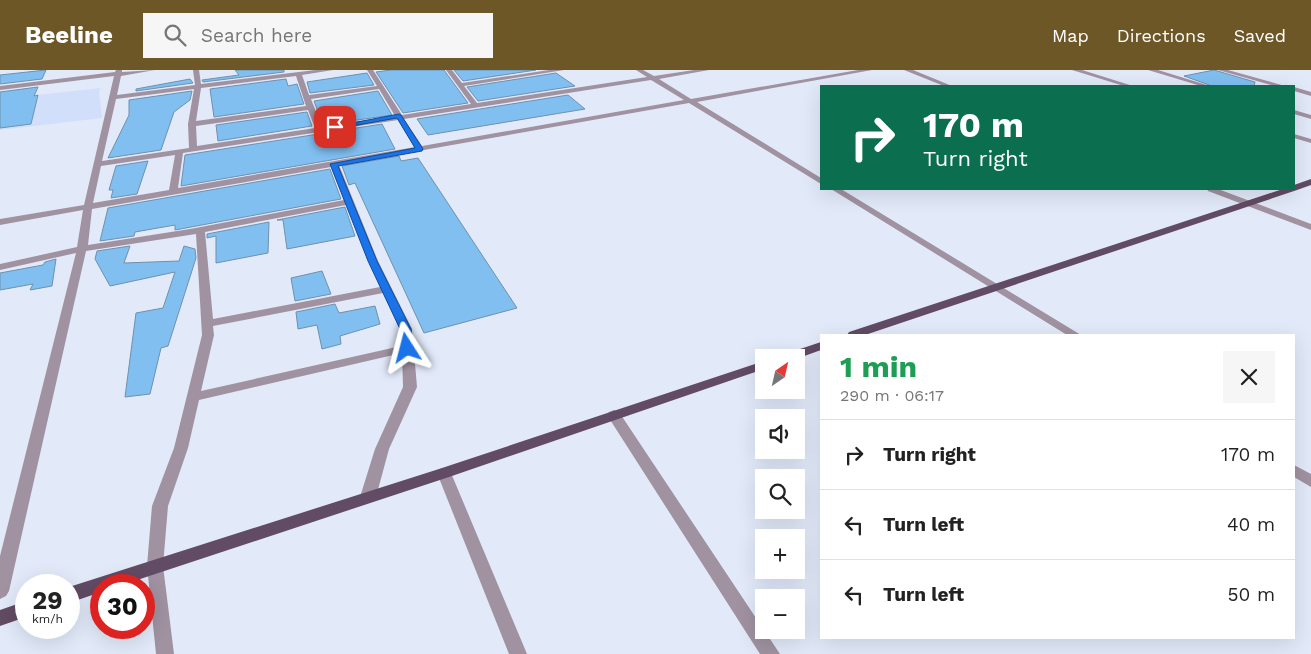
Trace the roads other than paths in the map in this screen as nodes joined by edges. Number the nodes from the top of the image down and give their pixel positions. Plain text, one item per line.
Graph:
1 (152, 70) edge
2 (196, 70) edge
3 (330, 70) edge
4 (370, 70) edge
5 (449, 70) edge
6 (561, 70) edge
7 (639, 70) edge
8 (706, 70) edge
9 (869, 70) edge
10 (907, 70) edge
11 (1075, 70) edge
12 (1151, 70) edge
13 (1228, 71) edge
14 (118, 72) edge
15 (298, 74) junction
16 (654, 79) junction
17 (461, 85) junction
18 (946, 85) edge
19 (1127, 85) edge
20 (1204, 85) edge
21 (1278, 85) edge
22 (198, 87) junction
23 (380, 87) junction
24 (0, 88) edge
25 (1295, 89) edge
26 (1311, 94) edge
27 (113, 97) junction
28 (307, 97) junction
29 (691, 102) junction
30 (476, 106) junction
31 (311, 107) junction
32 (1295, 112) edge
33 (399, 116) junction
34 (1311, 117) edge
35 (192, 124) junction
36 (320, 130) junction
37 (1295, 136) edge
38 (1311, 141) edge
39 (420, 149) junction
40 (193, 150) junction
41 (180, 152) junction
42 (98, 164) junction
43 (334, 164) junction
44 (820, 179) edge
45 (1310, 183) edge
46 (1295, 187) edge
47 (837, 190) edge
48 (1214, 190) edge
49 (1286, 190) edge
50 (173, 192) junction
51 (350, 201) junction
52 (1248, 203) junction
53 (88, 206) junction
54 (0, 222) edge
55 (1311, 227) edge
56 (200, 229) junction
57 (82, 249) junction
58 (0, 267) edge
59 (997, 287) junction
60 (386, 288) junction
61 (207, 324) junction
62 (856, 334) edge
63 (1073, 334) edge
64 (820, 346) edge
65 (407, 348) junction
66 (805, 351) edge
67 (755, 368) edge
68 (193, 397) junction
69 (614, 415) junction
70 (1295, 471) edge
71 (444, 473) junction
72 (1311, 481) edge
73 (368, 497) junction
74 (155, 566) junction
75 (0, 591) edge
76 (80, 591) edge
77 (15, 613) edge
78 (0, 618) edge
79 (165, 654) edge
80 (518, 654) edge
81 (771, 654) edge

1 - 14 street
2 - 22 street
3 - 15 street
4 - 23 street
5 - 17 street
6 - 17 street
7 - 16 street
8 - 16 street
9 - 29 street
10 - 18 street
11 - 19 street
12 - 20 street
13 - 21 street
14 - 24 street
14 - 27 street
15 - 22 street
15 - 28 street
16 - 29 street
16 - 30 street
17 - 30 street
22 - 27 street
22 - 35 street
23 - 28 street
23 - 33 street
25 - 26 street
27 - 42 street
28 - 31 street
29 - 39 street
29 - 44 street
30 - 33 street
31 - 35 street
31 - 36 street
32 - 34 street
33 - 36 street
33 - 39 street
35 - 40 street
36 - 40 street
37 - 38 street
39 - 43 street
40 - 41 street
41 - 42 street
41 - 50 street
42 - 53 street
43 - 50 street
43 - 51 street
45 - 46 main road
47 - 59 street
48 - 52 street
49 - 52 main road
50 - 53 street
51 - 56 street
51 - 60 street
52 - 55 street
52 - 59 main road
53 - 54 street
53 - 57 street
56 - 57 street
56 - 61 street
57 - 58 street
57 - 75 street
59 - 62 main road
59 - 63 street
60 - 61 street
60 - 65 street
61 - 68 street
64 - 66 main road
65 - 68 street
65 - 73 street
67 - 69 main road
68 - 74 street
69 - 71 main road
69 - 81 street
70 - 72 street
71 - 73 main road
71 - 80 street
73 - 74 main road
74 - 76 main road
74 - 79 street
77 - 78 main road

